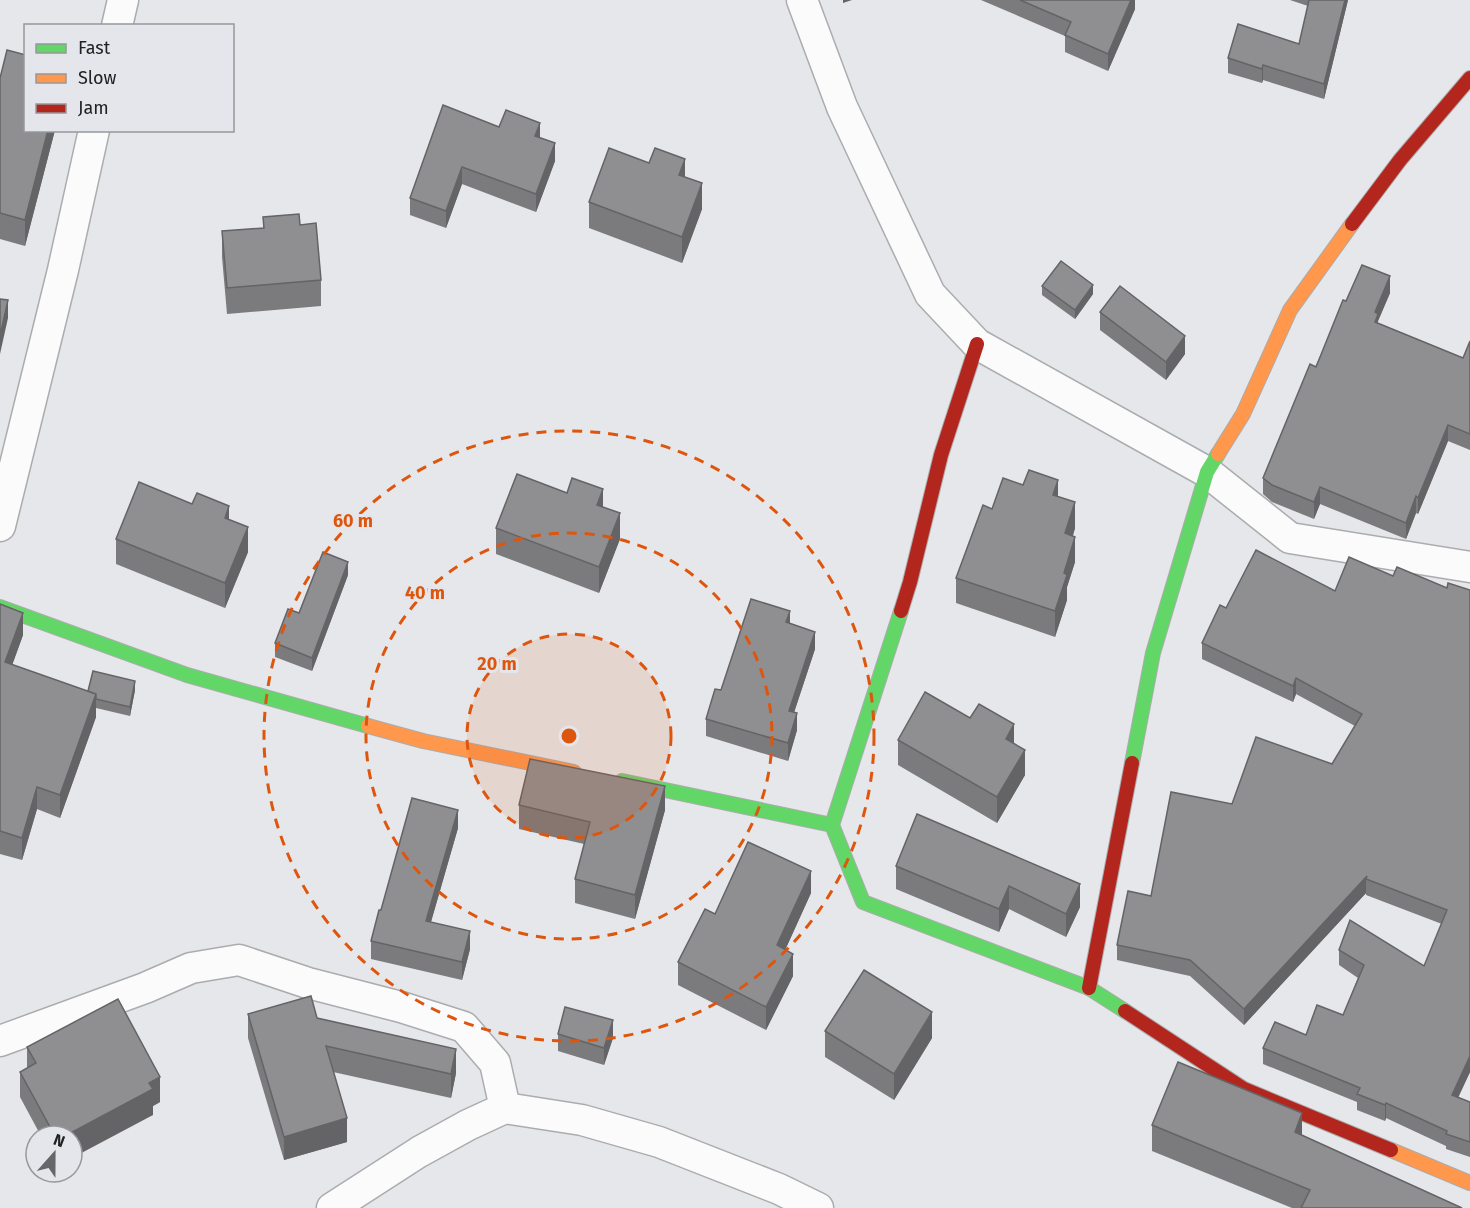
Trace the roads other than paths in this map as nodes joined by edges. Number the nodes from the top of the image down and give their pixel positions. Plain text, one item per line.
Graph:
1 (123, 0) edge
2 (802, 0) edge
3 (117, 24) edge
4 (1470, 78) edge
5 (94, 132) edge
6 (977, 344) junction
7 (1207, 472) junction
8 (0, 526) edge
9 (1470, 567) edge
10 (0, 607) edge
11 (587, 774) edge
12 (610, 779) edge
13 (832, 825) junction
14 (1089, 988) junction
15 (0, 1041) edge
16 (506, 1108) junction
17 (1470, 1183) edge
18 (332, 1208) edge
19 (818, 1208) edge

1 - 3 street
2 - 6 street
4 - 7 street
5 - 8 street
6 - 7 street
6 - 13 street
7 - 9 street
7 - 14 street
10 - 11 street
12 - 13 street
13 - 14 street
14 - 17 street
15 - 16 street
16 - 18 street
16 - 19 street

